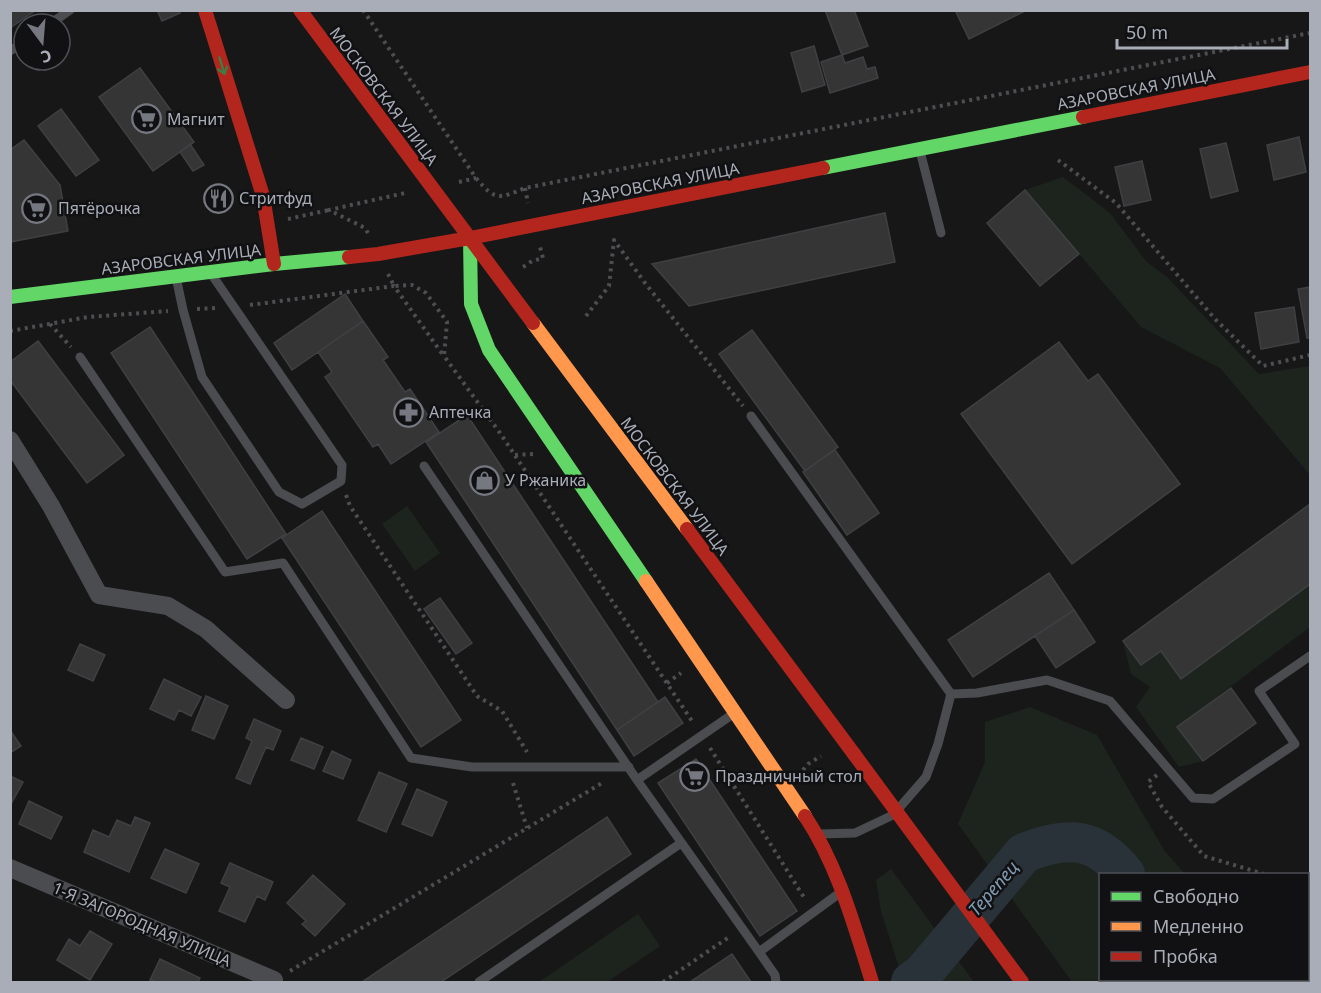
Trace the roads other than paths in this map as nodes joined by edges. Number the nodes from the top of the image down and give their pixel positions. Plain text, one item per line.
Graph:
1 (205, 10) edge
2 (300, 10) edge
3 (1311, 72) edge
4 (920, 149) junction
5 (941, 232) dead end
6 (470, 238) junction
7 (274, 264) junction
8 (211, 273) junction
9 (176, 277) junction
10 (10, 297) edge
11 (80, 357) road end
12 (751, 416) road end
13 (10, 440) edge
14 (424, 466) dead end
15 (1311, 656) edge
16 (951, 694) junction
17 (286, 700) dead end
18 (735, 713) junction
19 (629, 767) junction
20 (637, 780) junction
21 (817, 834) junction
22 (681, 843) junction
23 (10, 868) edge
24 (843, 891) junction
25 (759, 952) junction
26 (273, 980) road end
27 (479, 982) edge
28 (776, 982) edge
29 (872, 982) edge
30 (1022, 982) edge

1 -> 7 street
2 - 6 street, МОСКОВСКАЯ УЛИЦА
3 - 4 street, АЗАРОВСКАЯ УЛИЦА
4 - 5 lane
4 - 6 street, АЗАРОВСКАЯ УЛИЦА
6 - 7 street, АЗАРОВСКАЯ УЛИЦА
6 - 18 street
6 - 30 street, МОСКОВСКАЯ УЛИЦА, bridge
7 - 8 street, АЗАРОВСКАЯ УЛИЦА
8 - 9 street, АЗАРОВСКАЯ УЛИЦА
8 - 9 lane
9 - 10 street, АЗАРОВСКАЯ УЛИЦА
11 - 19 lane
12 - 16 lane
13 - 17 street
14 - 19 lane
15 - 16 lane
16 - 21 lane
18 - 20 lane
18 - 21 street
19 - 20 lane
20 - 22 lane
21 - 24 street
22 - 25 lane
22 - 27 lane
23 - 26 street, 1-Я ЗАГОРОДНАЯ УЛИЦА
24 - 25 lane
24 - 29 street
25 - 28 lane

